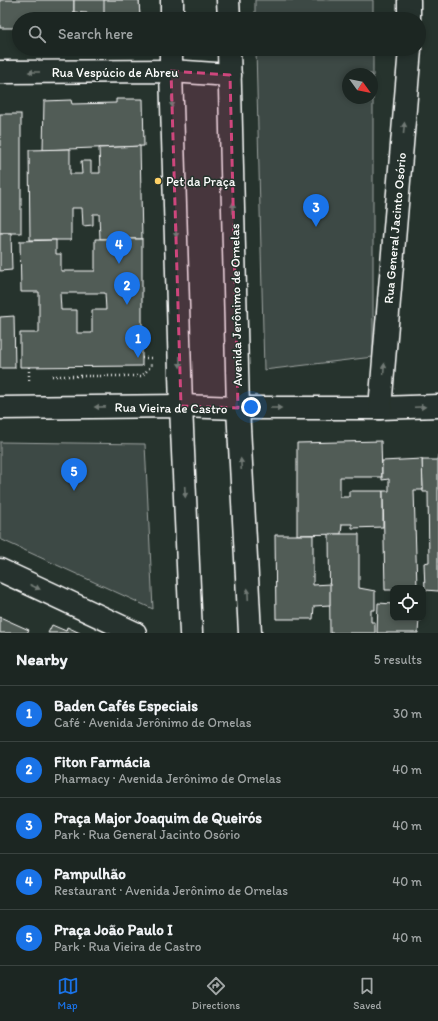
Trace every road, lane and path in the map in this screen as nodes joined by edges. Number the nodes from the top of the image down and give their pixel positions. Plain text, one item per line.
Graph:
1 (172, 0) edge
2 (228, 0) edge
3 (409, 0) edge
4 (172, 12) edge
5 (229, 12) edge
6 (409, 12) edge
7 (171, 56) edge
8 (230, 56) edge
9 (409, 56) edge
10 (0, 72) edge
11 (171, 72) junction
12 (230, 75) junction
13 (150, 358) dead end
14 (52, 376) dead end
15 (181, 406) junction
16 (438, 406) edge
17 (0, 408) edge
18 (238, 408) junction
19 (380, 408) junction
20 (0, 570) edge
21 (135, 633) edge
22 (192, 633) edge
23 (250, 633) edge

1 - 4 street
2 - 5 street
3 - 6 street
7 - 11 street
8 - 12 street, Avenida Jerônimo de Ornelas
19 -> 9 street, Rua General Jacinto Osório
11 -> 10 street, Rua Vespúcio de Abreu
11 - 12 street, Rua Vespúcio de Abreu
11 -> 15 street
18 -> 12 street, Avenida Jerônimo de Ornelas
13 - 14 path
15 -> 17 street, Rua Vieira de Castro
15 - 18 street, Rua Vieira de Castro
15 -> 22 street
19 -> 16 street, Rua Vieira de Castro
18 -> 19 street, Rua Vieira de Castro
23 -> 18 street, Avenida Jerônimo de Ornelas
20 -> 21 street

